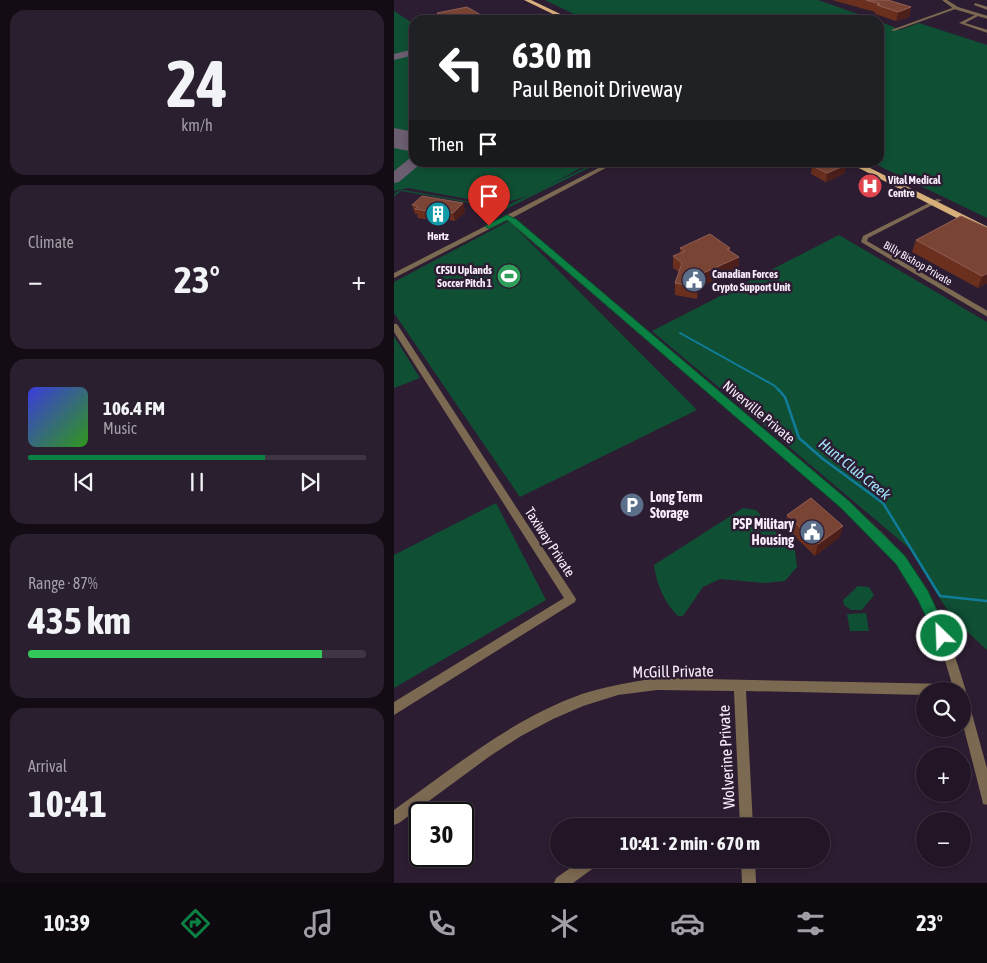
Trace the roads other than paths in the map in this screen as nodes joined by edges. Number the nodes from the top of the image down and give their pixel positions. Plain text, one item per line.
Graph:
1 (527, 0) edge
2 (537, 0) edge
3 (944, 0) edge
4 (975, 4) dead end
5 (956, 8) junction
6 (987, 9) edge
7 (558, 13) junction
8 (561, 15) edge
9 (564, 15) edge
10 (977, 15) junction
11 (987, 18) edge
12 (893, 30) dead end
13 (987, 32) edge
14 (605, 167) edge
15 (862, 167) edge
16 (872, 167) edge
17 (936, 202) junction
18 (507, 217) junction
19 (987, 224) edge
20 (987, 231) edge
21 (394, 276) edge
22 (987, 315) edge
23 (394, 326) edge
24 (458, 430) joint
25 (957, 682) edge
26 (740, 686) junction
27 (916, 690) edge
28 (394, 709) edge
29 (971, 735) edge
30 (987, 799) edge
31 (394, 818) edge
32 (747, 818) edge
33 (582, 868) edge
34 (748, 868) edge
35 (563, 882) edge
36 (749, 883) edge

1 - 7 main road
2 - 7 main road
3 - 5 street
4 - 6 street
5 - 10 street
5 - 12 street
6 - 10 street
7 - 8 main road
7 - 9 main road
10 - 11 street
10 - 13 street
14 - 18 street
15 - 17 main road
16 - 17 main road
17 - 19 main road
17 - 20 main road
17 - 22 street, Billy Bishop Private
18 - 21 street
18 - 25 street, Niverville Private
23 - 24 street, Taxiway Private
24 - 28 street, Taxiway Private
26 - 27 street, McGill Private
26 - 31 street, McGill Private
26 - 32 street, Wolverine Private
29 - 30 street
33 - 35 street
34 - 36 street

